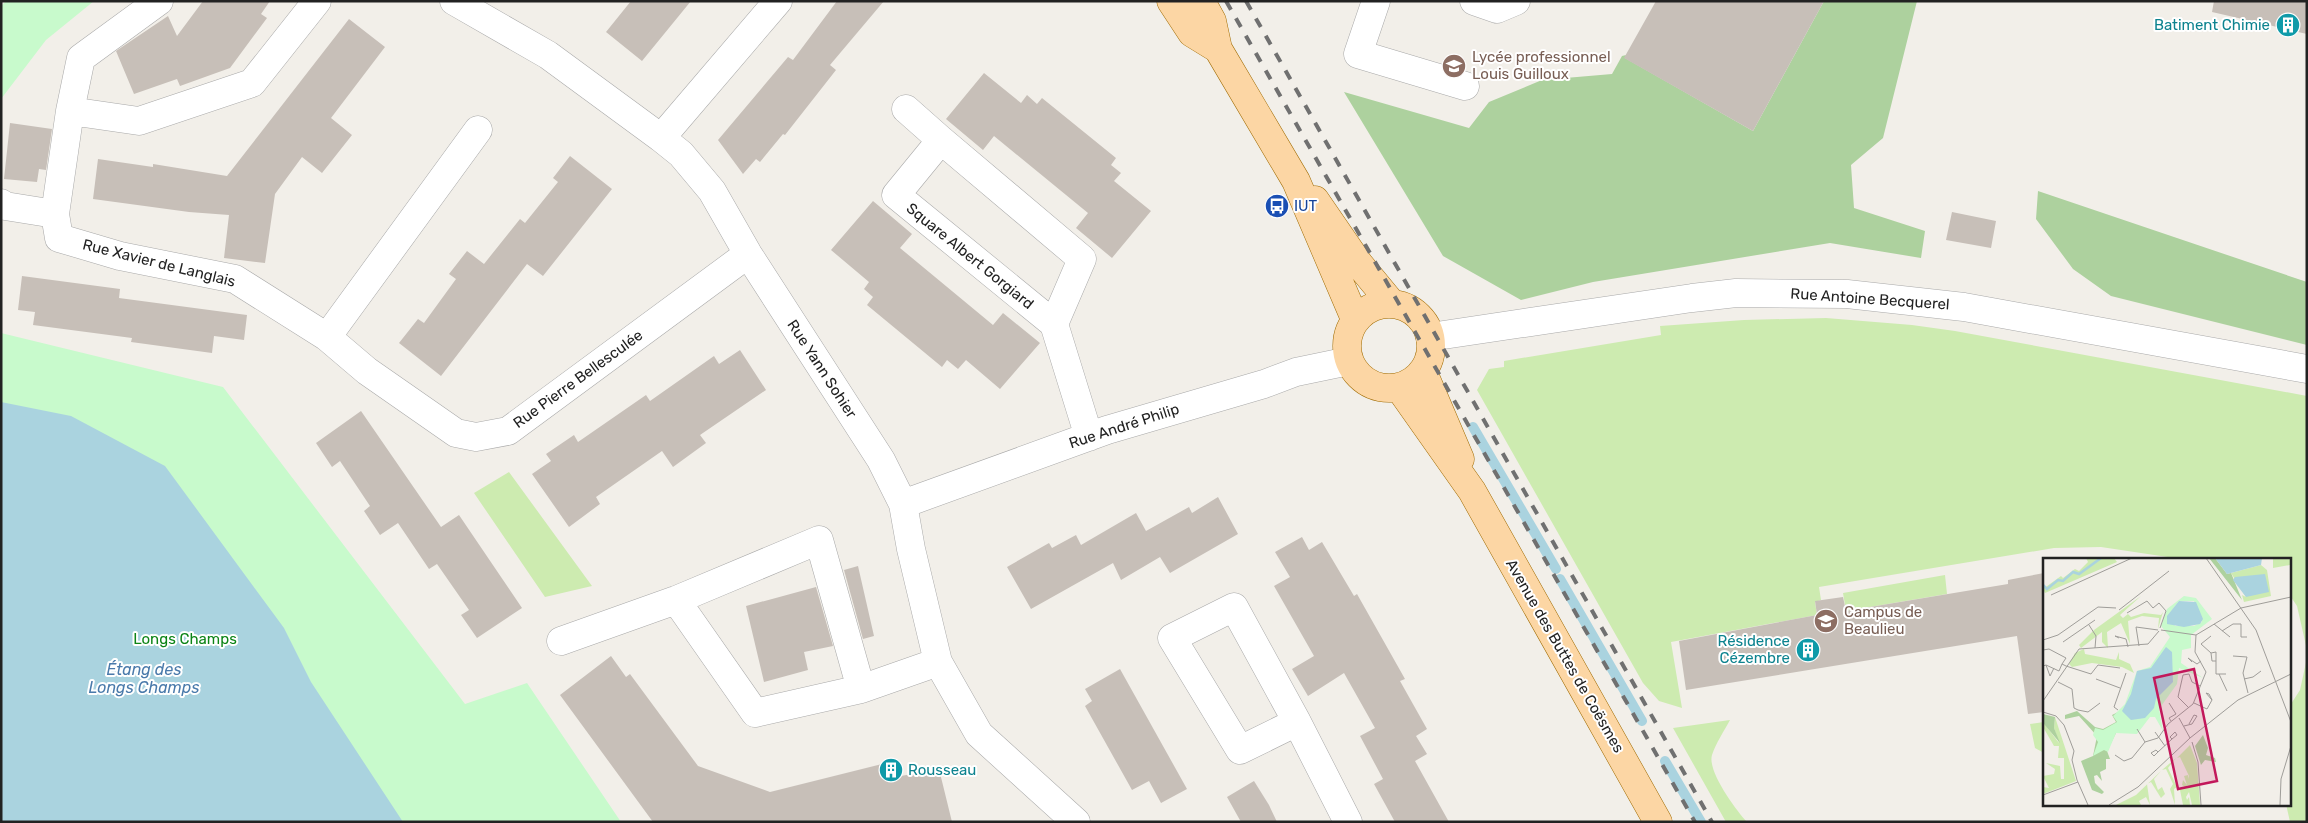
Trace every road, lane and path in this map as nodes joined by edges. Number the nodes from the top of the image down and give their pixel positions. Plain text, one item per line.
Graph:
1 (159, 1) edge
2 (317, 1) edge
3 (454, 1) edge
4 (778, 1) edge
5 (1171, 1) edge
6 (1201, 1) edge
7 (1376, 1) edge
8 (1474, 1) edge
9 (1516, 1) edge
10 (1218, 48) junction
11 (1465, 86) dead end
12 (906, 108) dead end
13 (70, 111) junction
14 (478, 130) dead end
15 (661, 138) junction
16 (941, 140) junction
17 (1296, 181) junction
18 (1, 203) edge
19 (55, 214) junction
20 (748, 254) junction
21 (1392, 304) junction
22 (1355, 319) junction
23 (1054, 324) junction
24 (1430, 337) junction
25 (327, 338) junction
26 (1349, 361) junction
27 (2307, 369) edge
28 (1423, 372) junction
29 (1400, 389) junction
30 (1089, 437) junction
31 (1472, 491) junction
32 (903, 504) junction
33 (676, 600) junction
34 (561, 641) dead end
35 (938, 662) junction
36 (861, 689) junction
37 (1297, 722) junction
38 (1076, 822) edge
39 (1348, 822) edge
40 (1658, 822) edge

1 - 13 street, Rue Xavier de Langlais
2 - 13 street
3 - 15 street, Rue Yann Sohier
4 - 15 street
5 - 10 main road
6 - 10 main road
7 - 11 street
8 - 9 street
10 - 17 main road
12 - 16 street
13 - 19 street, Rue Xavier de Langlais
14 - 25 street
15 - 20 street, Rue Yann Sohier
16 - 23 street
16 - 23 street, Square Albert Gorgiard
17 - 21 main road
17 - 22 main road
18 - 19 street
19 - 25 street, Rue Xavier de Langlais
20 - 25 street, Rue Pierre Bellesculée
20 - 32 street, Rue Yann Sohier
21 - 22 main road
21 - 24 main road
22 - 26 main road
23 - 30 street
24 - 27 street, Rue Antoine Becquerel
24 - 28 main road
26 - 29 main road
26 - 30 street, Rue André Philip
28 - 29 main road
28 - 31 main road, Avenue des Buttes de Coësmes
29 - 31 main road, Avenue des Buttes de Coësmes
30 - 32 street, Rue André Philip
31 - 40 main road, Avenue des Buttes de Coësmes
32 - 35 street, Rue Yann Sohier
33 - 34 street
33 - 36 street
33 - 36 street
35 - 36 street
35 - 38 street, Rue Yann Sohier
37 - 37 street
37 - 39 street

